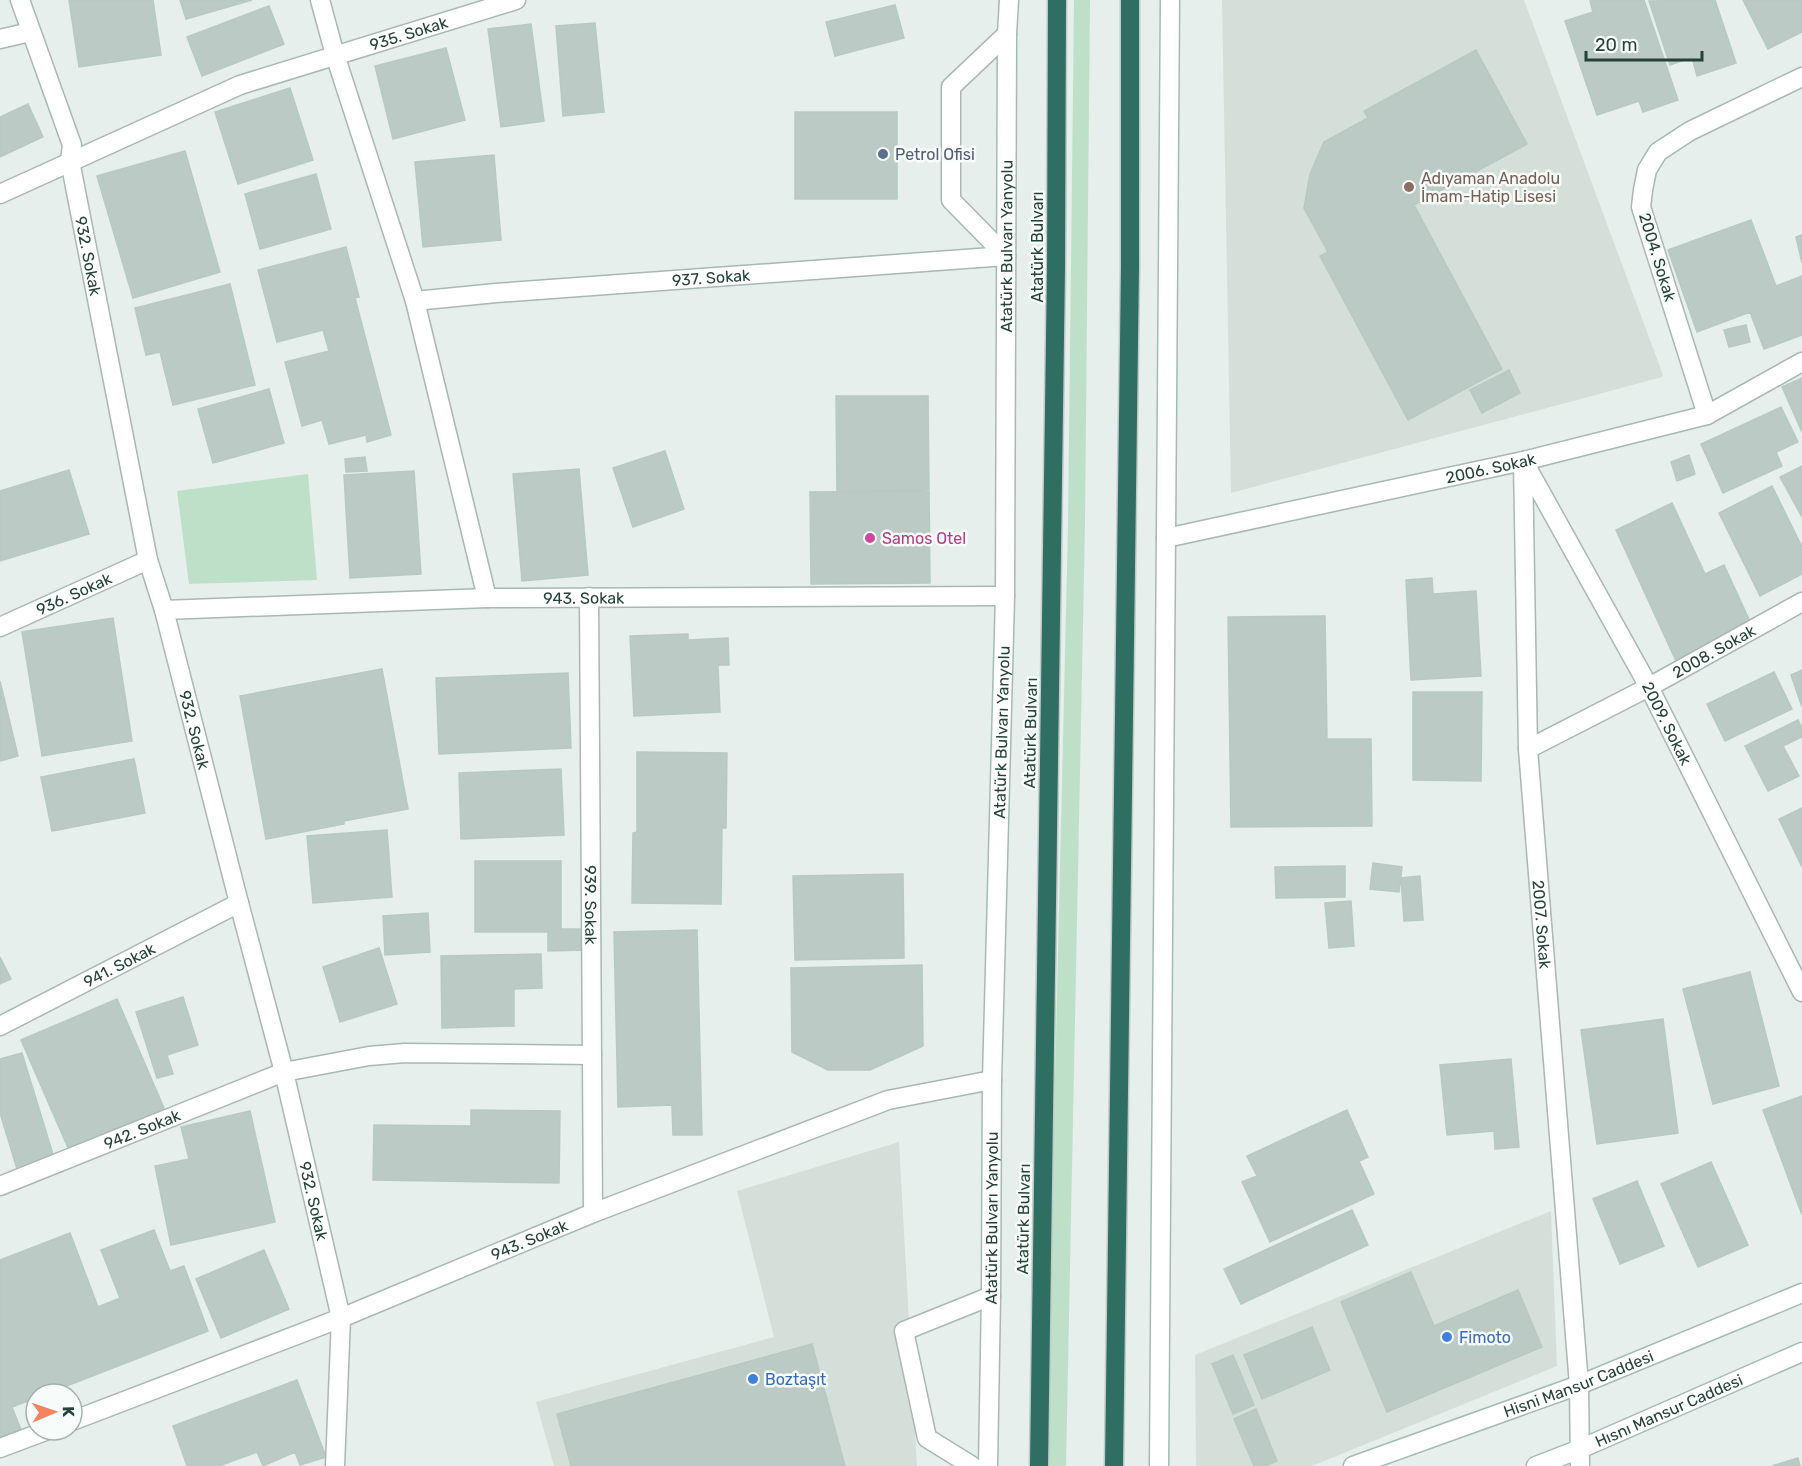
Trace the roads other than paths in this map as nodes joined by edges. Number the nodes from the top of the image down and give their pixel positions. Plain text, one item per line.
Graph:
1 (20, 0) edge
2 (320, 0) edge
3 (516, 0) edge
4 (1009, 0) edge
5 (1057, 0) edge
6 (1130, 0) edge
7 (1170, 0) edge
8 (30, 32) junction
9 (1007, 34) junction
10 (0, 39) edge
11 (335, 55) junction
12 (1802, 77) edge
13 (70, 161) junction
14 (0, 194) edge
15 (1006, 256) junction
16 (416, 301) junction
17 (1802, 362) edge
18 (1707, 415) junction
19 (1523, 460) junction
20 (1166, 538) junction
21 (148, 560) junction
22 (1005, 596) junction
23 (589, 597) junction
24 (487, 598) junction
25 (1802, 602) edge
26 (164, 610) junction
27 (0, 627) edge
28 (1649, 687) junction
29 (1528, 749) junction
30 (239, 903) junction
31 (1802, 992) edge
32 (0, 1026) edge
33 (592, 1055) junction
34 (284, 1072) junction
35 (992, 1080) junction
36 (0, 1186) edge
37 (593, 1212) junction
38 (1802, 1293) edge
39 (992, 1296) junction
40 (341, 1318) junction
41 (1802, 1352) edge
42 (1579, 1385) junction
43 (84, 1416) edge
44 (24, 1439) edge
45 (0, 1448) edge
46 (1580, 1458) edge
47 (335, 1466) edge
48 (972, 1466) edge
49 (988, 1466) edge
50 (1040, 1466) edge
51 (1114, 1466) edge
52 (1159, 1466) edge
53 (1353, 1466) edge
54 (1536, 1466) edge

1 - 8 street, 932. Sokak
2 - 11 street
3 - 11 street, 935. Sokak
4 - 9 street, Atatürk Bulvarı Yanyolu
5 - 50 highway, Atatürk Bulvarı
6 - 51 highway
7 - 20 street
8 - 10 street
8 - 13 street, 932. Sokak
9 - 15 street, Atatürk Bulvarı Yanyolu
9 - 15 street
11 - 13 street, 935. Sokak
11 - 16 street
12 - 18 street, 2004. Sokak
13 - 14 street
13 - 21 street, 932. Sokak
15 - 16 street, 937. Sokak
15 - 22 street, Atatürk Bulvarı Yanyolu
16 - 24 street
17 - 18 street, 2006. Sokak
18 - 19 street, 2006. Sokak
19 - 20 street, 2006. Sokak
19 - 28 street, 2009. Sokak
19 - 29 street, 2007. Sokak
20 - 52 street
21 - 26 street, 932. Sokak
21 - 27 street, 936. Sokak
22 - 23 street, 943. Sokak
22 - 35 street, Atatürk Bulvarı Yanyolu
23 - 24 street, 943. Sokak
23 - 33 street, 939. Sokak
24 - 26 street, 943. Sokak
25 - 28 street, 2008. Sokak
26 - 30 street, 932. Sokak
28 - 29 street, 2008. Sokak
28 - 31 street, 2009. Sokak
29 - 42 street, 2007. Sokak
30 - 32 street, 941. Sokak
30 - 34 street, 932. Sokak
33 - 34 street, 942. Sokak
33 - 37 street, 939. Sokak
34 - 36 street, 942. Sokak
34 - 40 street, 932. Sokak
35 - 37 street, 943. Sokak
35 - 39 street, Atatürk Bulvarı Yanyolu
37 - 40 street, 943. Sokak
38 - 42 street, Hisni Mansur Caddesi
39 - 48 street
39 - 49 street, Atatürk Bulvarı Yanyolu
40 - 43 street, 943. Sokak
40 - 47 street, 932. Sokak
41 - 46 street, Hısnı Mansur Caddesi
42 - 46 street, 2007. Sokak
42 - 53 street, Hisni Mansur Caddesi
44 - 45 street
46 - 54 street, Hısnı Mansur Caddesi

